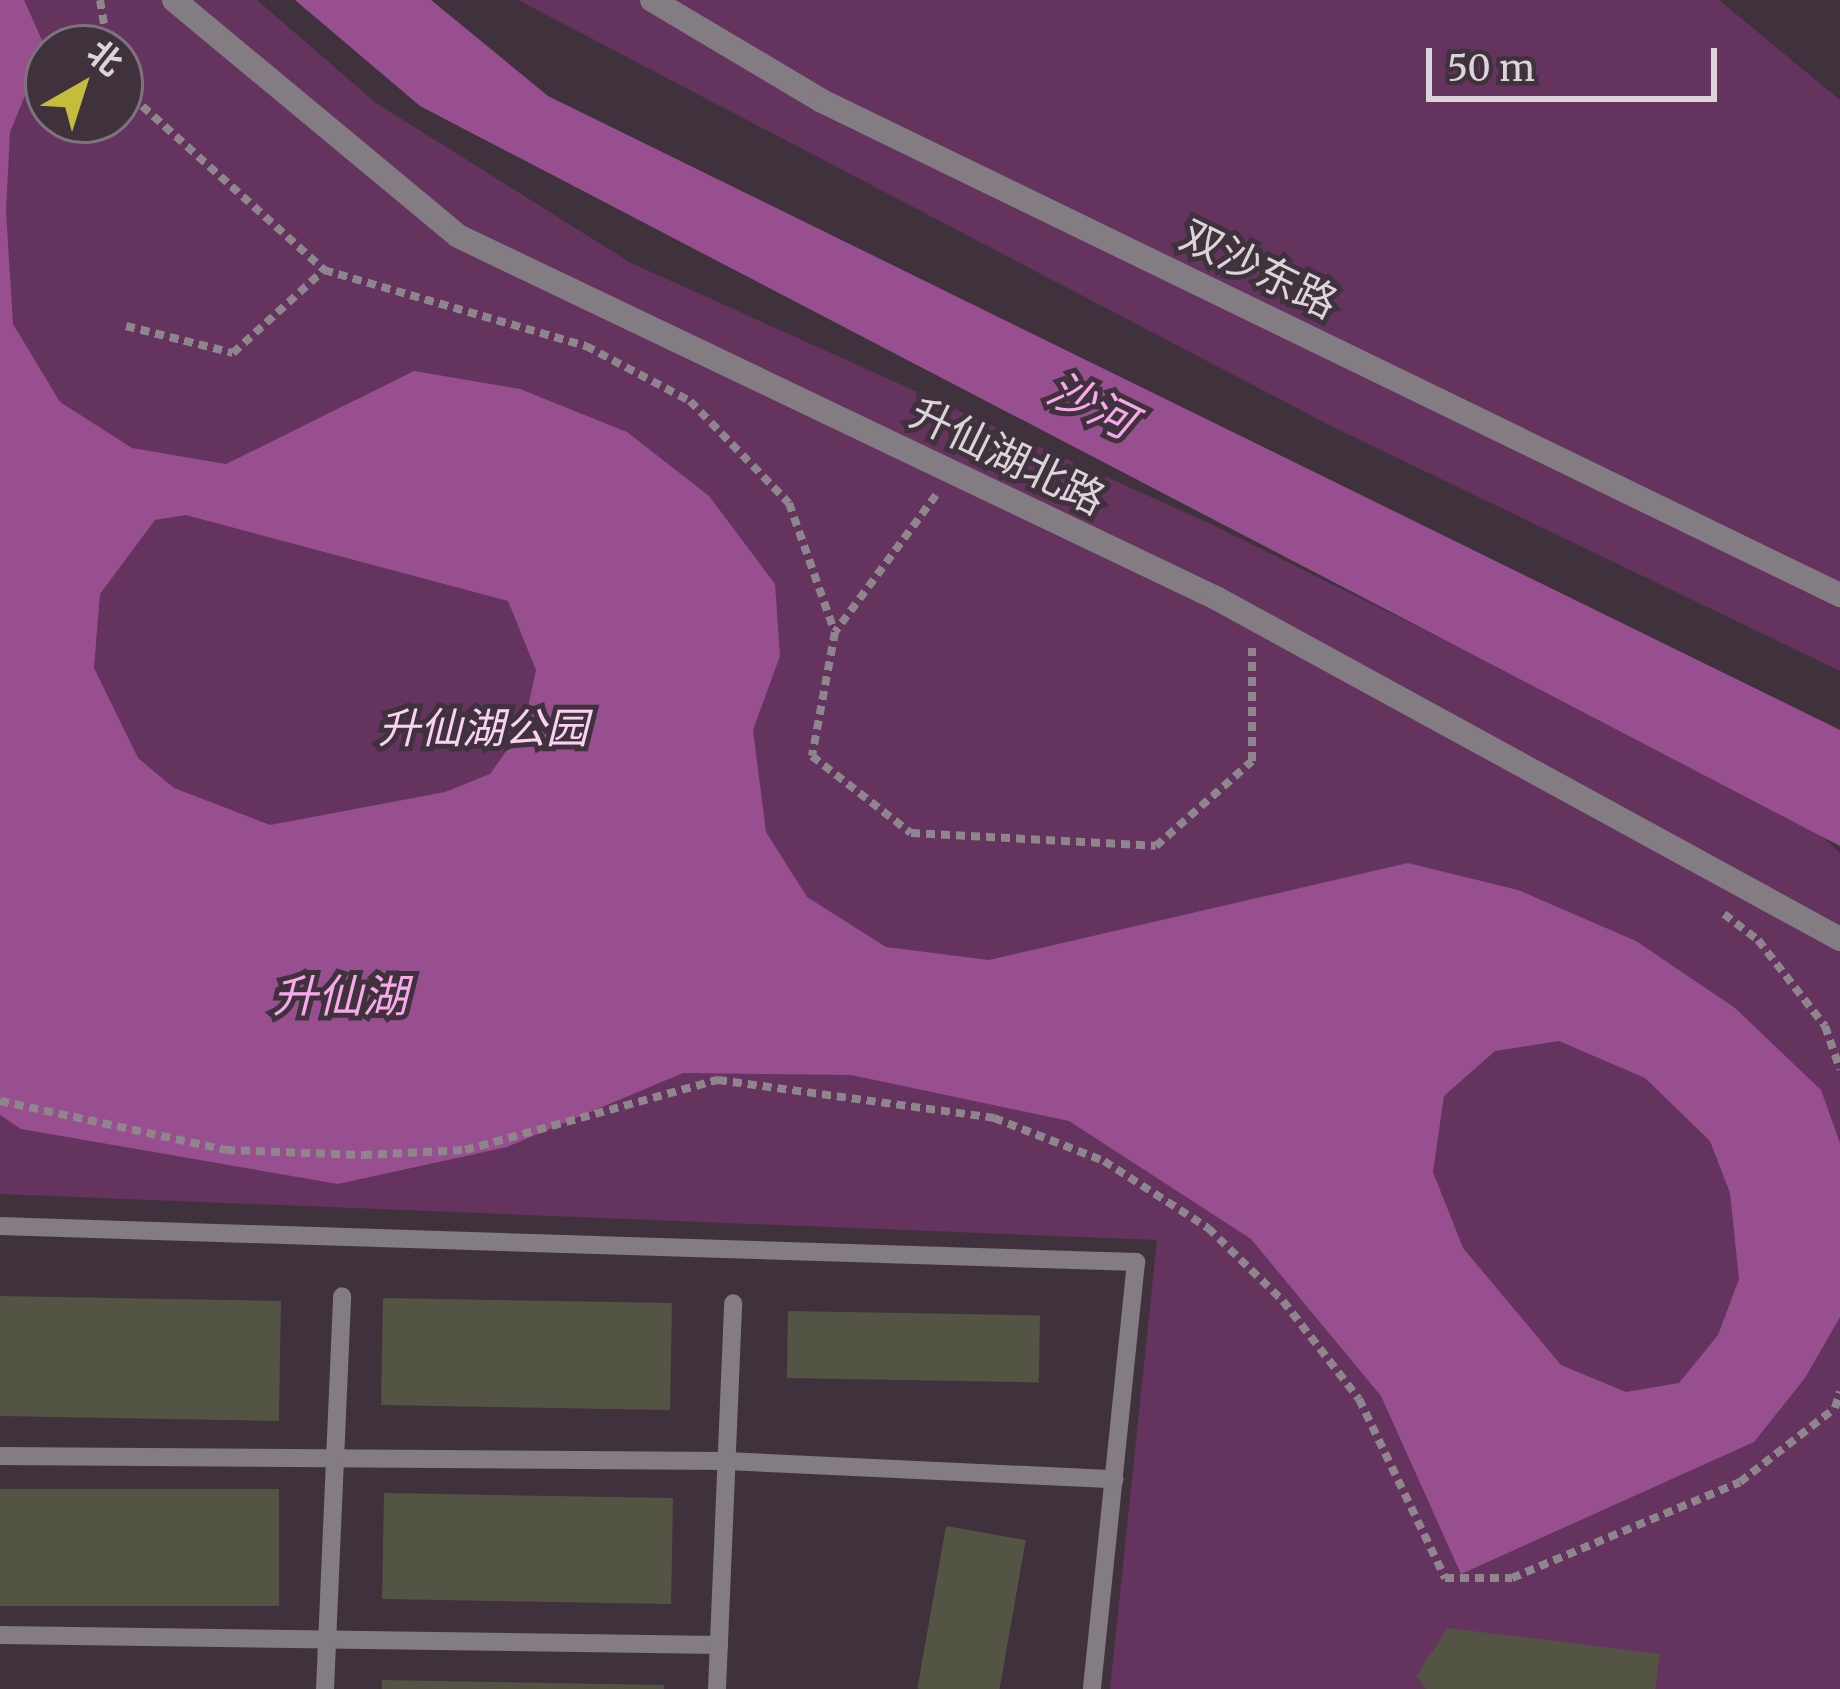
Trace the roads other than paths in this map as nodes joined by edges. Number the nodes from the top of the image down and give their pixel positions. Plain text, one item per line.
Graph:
1 (174, 0) edge
2 (652, 0) edge
3 (1840, 595) edge
4 (1840, 939) edge
5 (0, 1226) edge
6 (342, 1297) dead end
7 (733, 1303) dead end
8 (0, 1456) edge
9 (328, 1459) junction
10 (727, 1462) junction
11 (1115, 1479) junction
12 (0, 1635) edge
13 (326, 1635) junction
14 (719, 1645) junction
15 (325, 1689) edge
16 (717, 1689) edge
17 (1092, 1689) edge

1 - 4 street, 升仙湖北路
2 - 3 street, 双沙东路
5 - 11 lane
6 - 9 lane
7 - 10 lane
8 - 9 lane
9 - 10 lane
9 - 13 lane
10 - 11 lane
10 - 14 lane
11 - 17 lane
12 - 13 lane
13 - 14 lane
13 - 15 lane
14 - 16 lane

